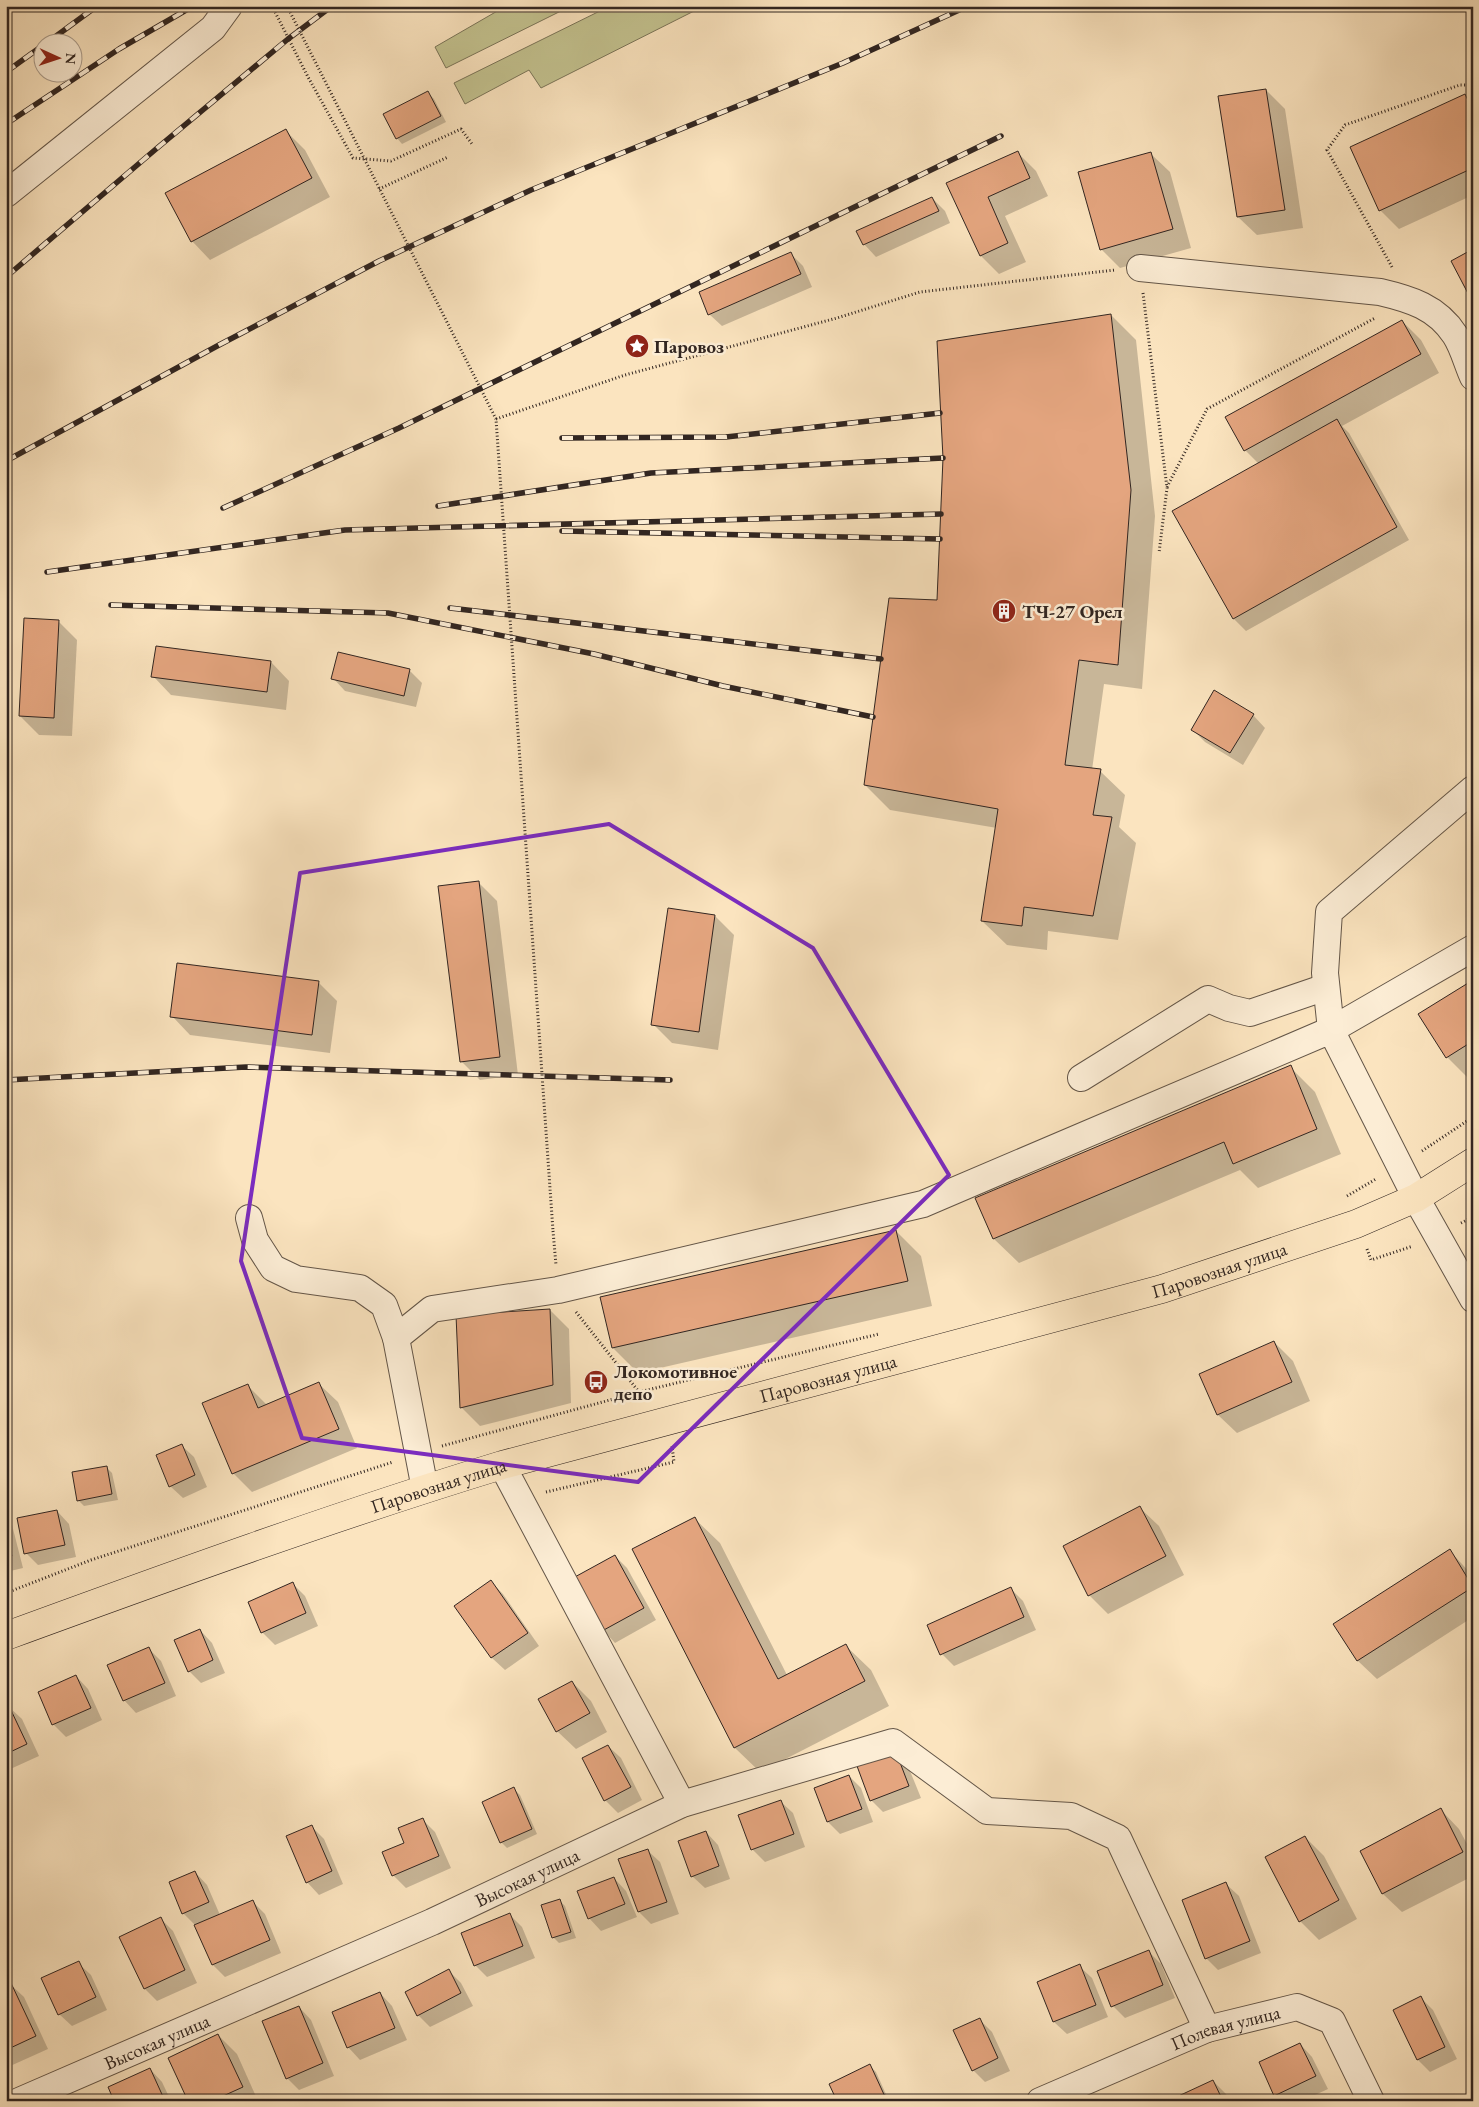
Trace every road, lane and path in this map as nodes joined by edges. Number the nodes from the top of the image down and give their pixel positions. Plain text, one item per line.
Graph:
1 (229, 6) edge
2 (272, 6) edge
3 (287, 6) edge
4 (725, 6) edge
5 (727, 11) dead end
6 (1473, 85) edge
7 (472, 144) dead end
8 (448, 157) dead end
9 (379, 189) junction
10 (6, 194) edge
11 (1140, 268) junction
12 (1410, 299) junction
13 (1473, 378) edge
14 (496, 419) junction
15 (1166, 488) junction
16 (1159, 554) dead end
17 (1473, 789) edge
18 (1473, 948) edge
19 (1326, 987) junction
20 (1331, 1030) junction
21 (1080, 1078) dead end
22 (1473, 1117) edge
23 (1473, 1162) edge
24 (1401, 1164) junction
25 (1345, 1198) dead end
26 (1416, 1198) junction
27 (249, 1218) dead end
28 (558, 1290) junction
29 (1473, 1299) edge
30 (885, 1333) dead end
31 (396, 1338) junction
32 (639, 1392) junction
33 (417, 1454) junction
34 (502, 1465) junction
35 (425, 1489) junction
36 (6, 1593) edge
37 (6, 1636) edge
38 (682, 1804) junction
39 (1207, 2029) junction
40 (19, 2101) edge
41 (1040, 2101) edge
42 (1371, 2101) edge

1 - 10 street
2 - 7 path
3 - 9 path, bridge
4 - 5 path
6 - 12 path
8 - 9 path
9 - 14 path, bridge
11 - 12 street
11 - 14 path
11 - 15 path
12 - 13 street
12 - 15 path
14 - 28 path, bridge
15 - 16 path
17 - 19 street
18 - 20 street
19 - 20 street
19 - 21 street
20 - 24 street
20 - 28 street
22 - 24 path
23 - 26 main road, Паровозная улица
24 - 25 path
24 - 26 street
26 - 29 street
26 - 34 main road, Паровозная улица
27 - 31 street
28 - 31 street
28 - 32 path
30 - 32 path
31 - 33 street
32 - 33 path
33 - 35 street
33 - 36 path
34 - 35 main road, Паровозная улица
34 - 38 street
35 - 37 main road, Паровозная улица
38 - 39 street, Высокая улица
38 - 40 street, Высокая улица
39 - 41 street, Полевая улица
39 - 42 street, Полевая улица

